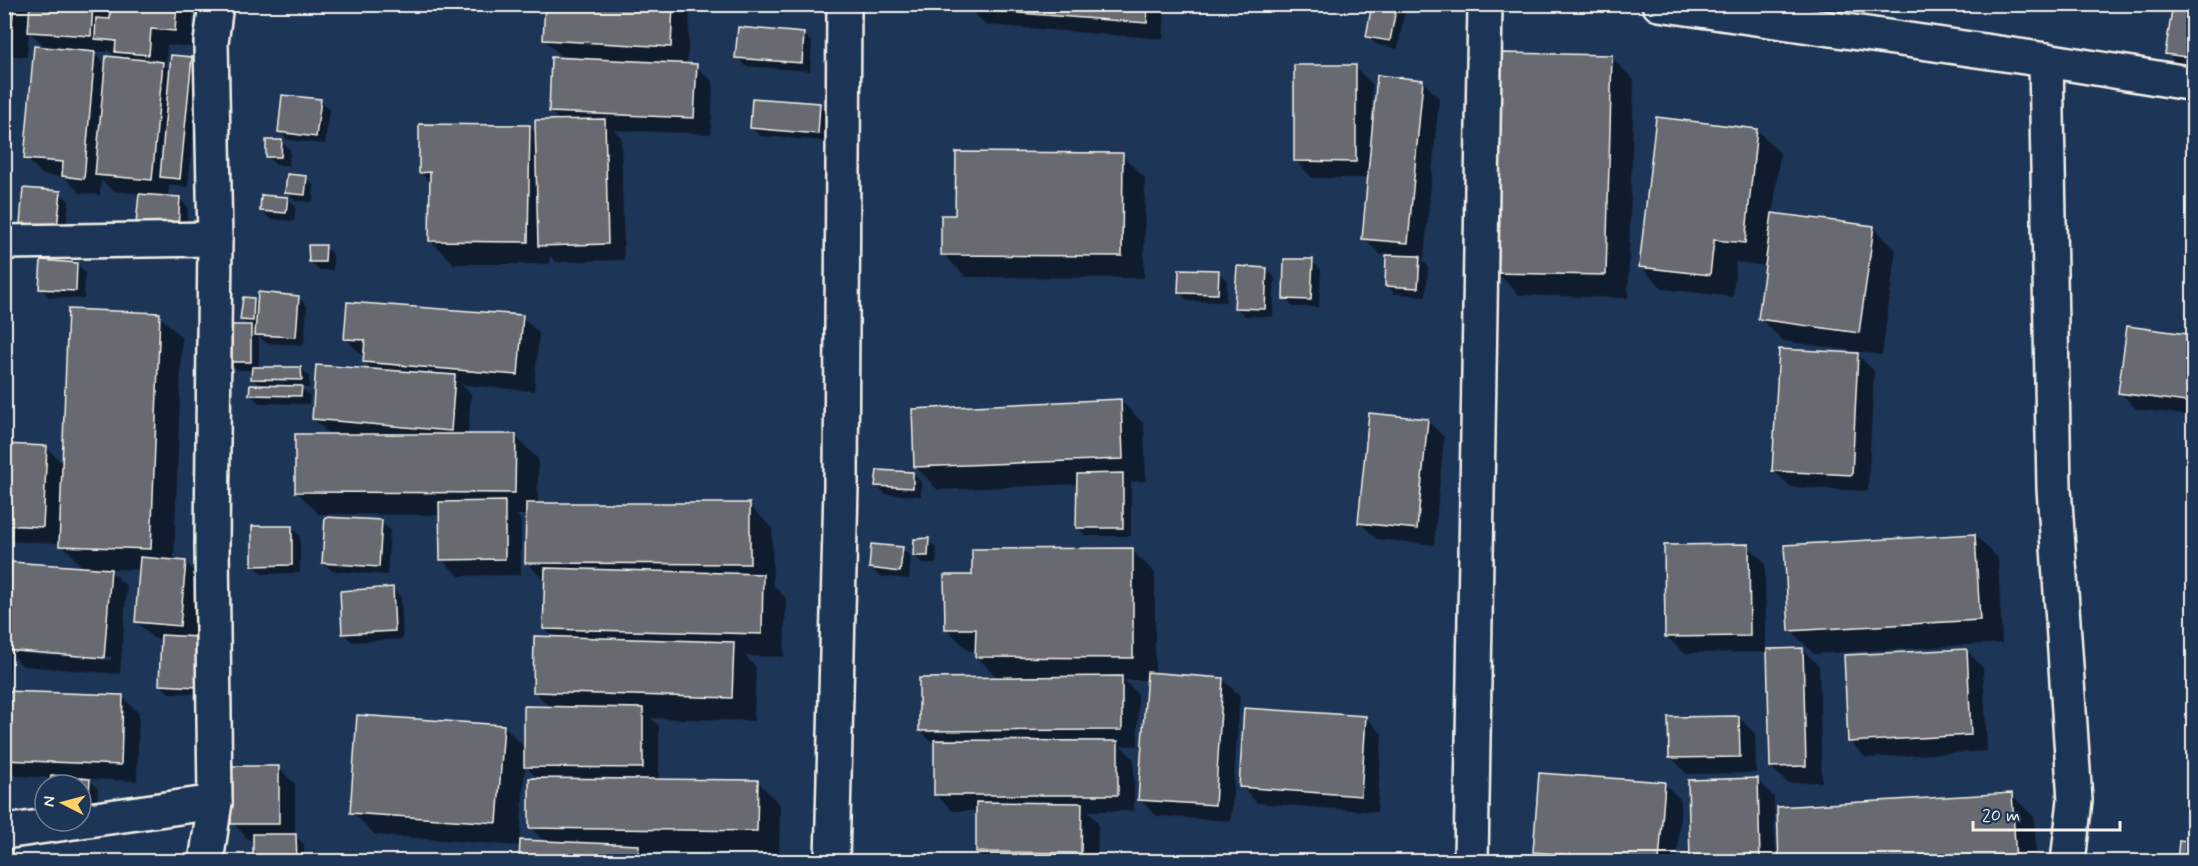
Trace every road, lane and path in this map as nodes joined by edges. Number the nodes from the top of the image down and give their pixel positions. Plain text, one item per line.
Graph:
1 (216, 4) edge
2 (844, 4) edge
3 (1485, 4) edge
4 (1659, 4) edge
5 (2046, 60) junction
6 (2193, 84) edge
7 (215, 238) junction
8 (4, 242) edge
9 (215, 802) junction
10 (4, 832) edge
11 (206, 861) edge
12 (832, 861) edge
13 (1471, 861) edge
14 (2068, 861) edge

1 - 7 street
2 - 12 street
3 - 13 street
4 - 5 street
5 - 6 street
5 - 14 street
7 - 8 street
7 - 9 street
9 - 10 street
9 - 11 street

